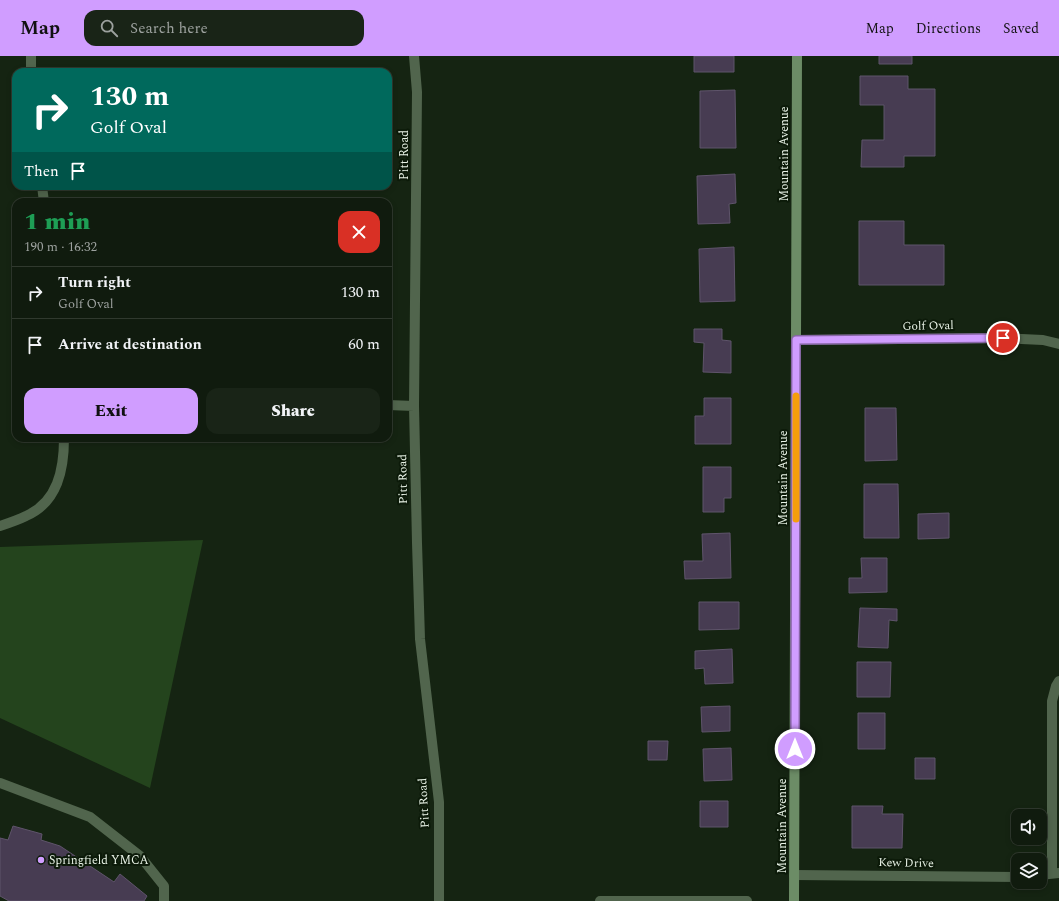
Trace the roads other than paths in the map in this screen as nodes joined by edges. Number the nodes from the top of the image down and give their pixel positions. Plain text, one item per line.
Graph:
1 (31, 56) edge
2 (414, 56) edge
3 (797, 56) edge
4 (31, 68) edge
5 (796, 340) junction
6 (1059, 344) edge
7 (392, 405) edge
8 (414, 406) junction
9 (64, 442) edge
10 (0, 526) edge
11 (1059, 681) edge
12 (0, 783) edge
13 (1056, 873) edge
14 (794, 875) junction
15 (1011, 877) edge
16 (601, 900) edge
17 (164, 901) edge
18 (439, 901) edge
19 (747, 901) edge
20 (794, 901) edge

1 - 4 street
2 - 8 street, Pitt Road
3 - 5 street, Mountain Avenue
5 - 6 street, Golf Oval
5 - 14 street, Mountain Avenue
7 - 8 street
8 - 18 street, Pitt Road
9 - 10 street
11 - 13 street
12 - 17 street
14 - 15 street, Kew Drive
14 - 20 street, Mountain Avenue
16 - 19 street

